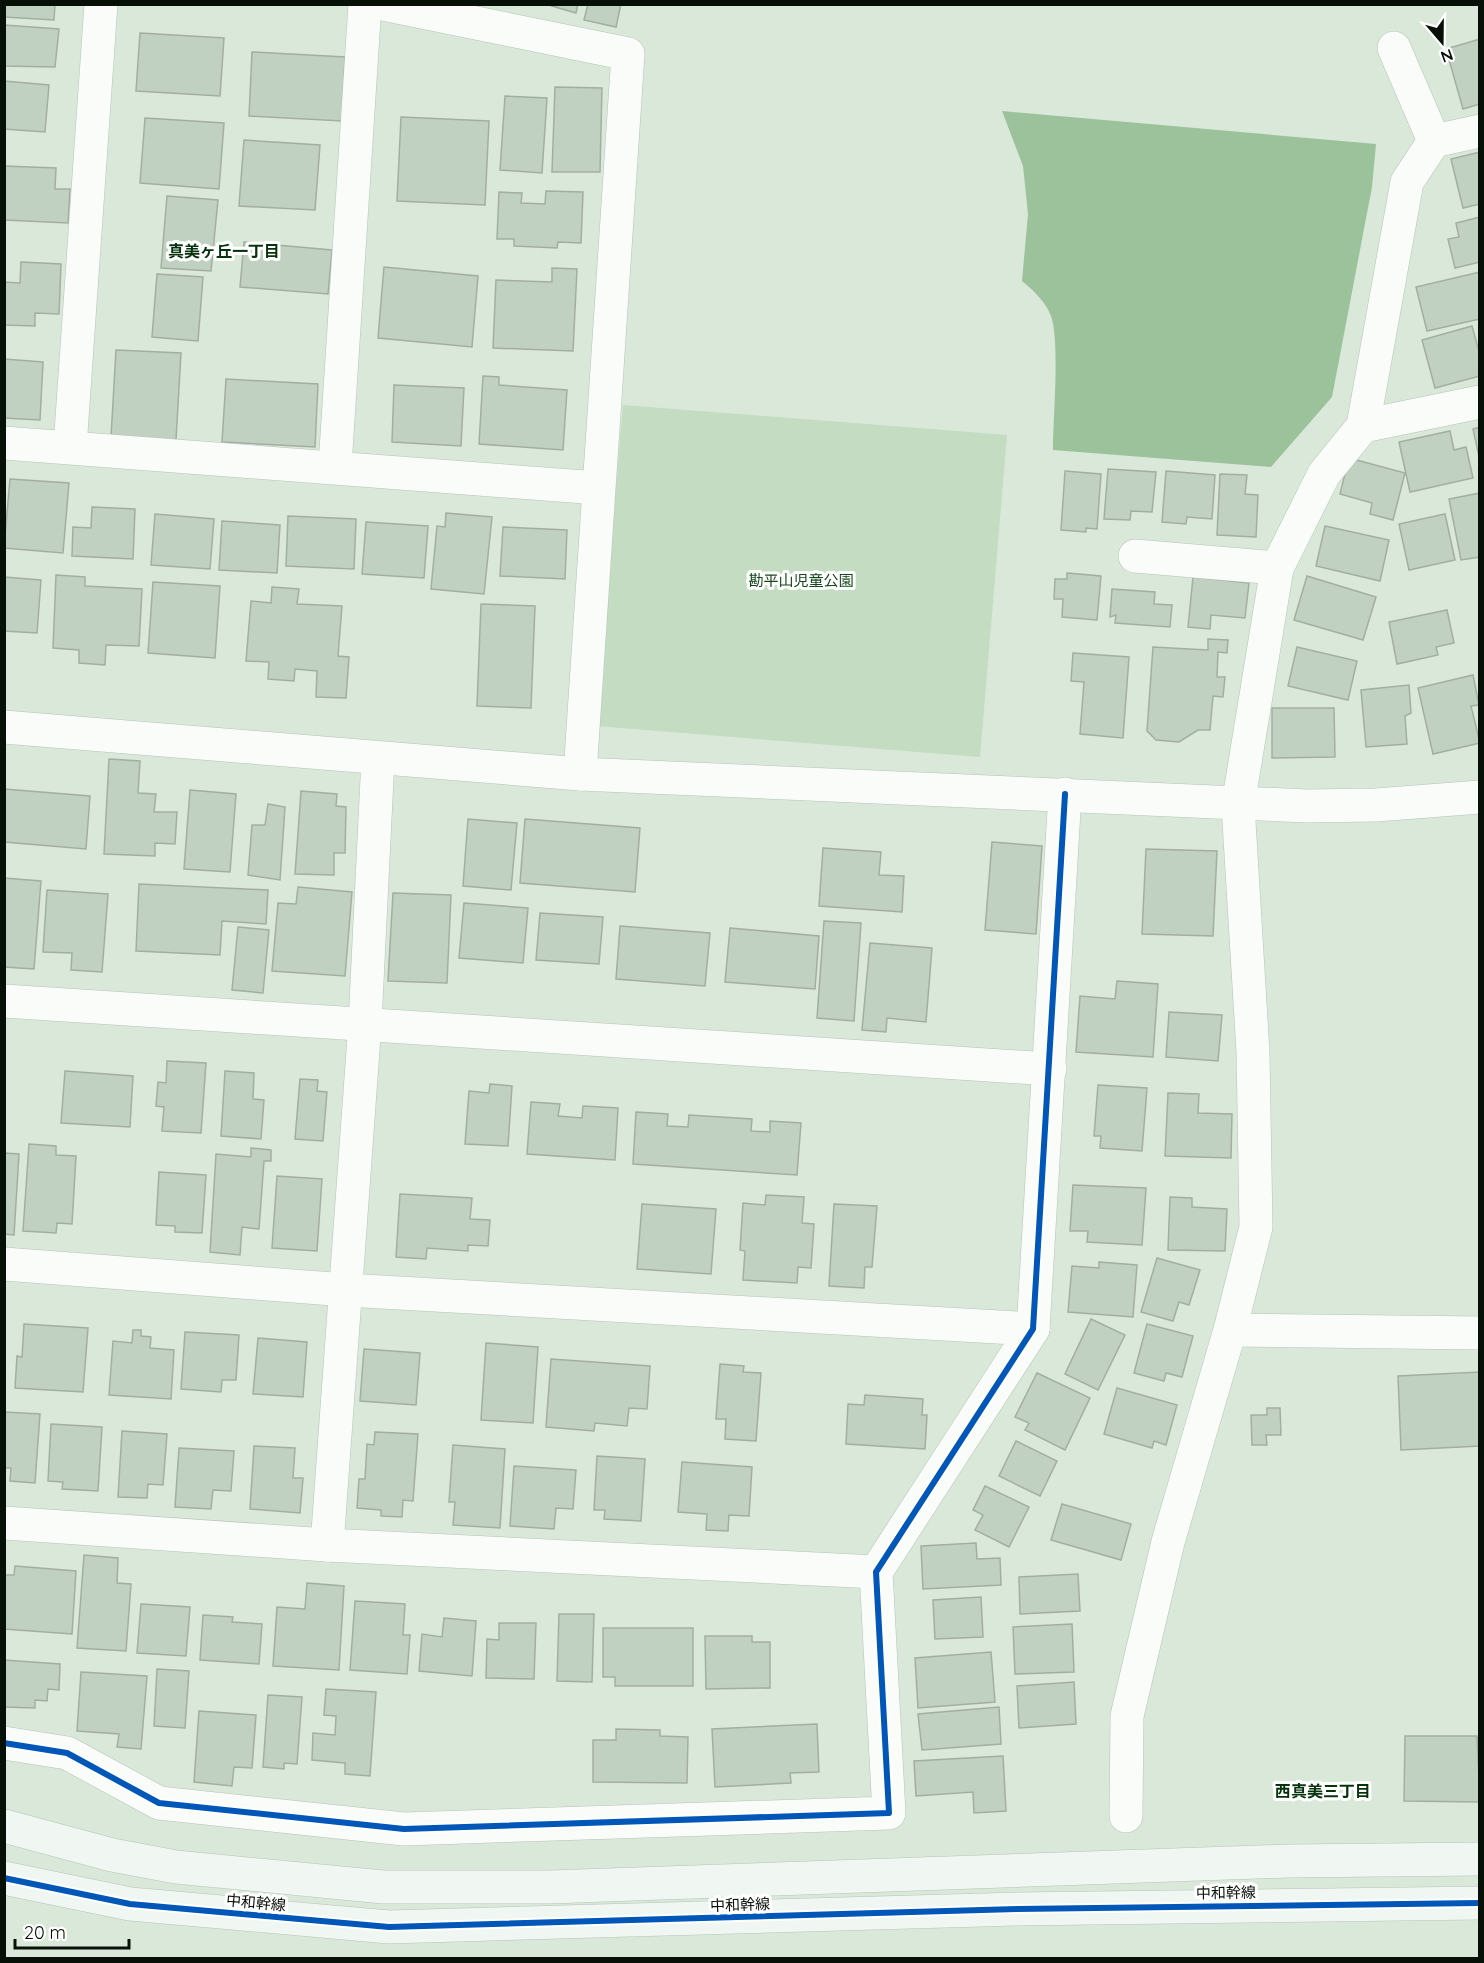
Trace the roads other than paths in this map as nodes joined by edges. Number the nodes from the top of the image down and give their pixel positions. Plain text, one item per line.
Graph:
1 (101, 4) edge
2 (365, 4) edge
3 (383, 4) edge
4 (1394, 48) dead end
5 (1479, 131) edge
6 (1434, 141) junction
7 (1479, 402) edge
8 (1364, 426) junction
9 (4, 443) edge
10 (70, 447) junction
11 (334, 466) junction
12 (598, 488) junction
13 (1136, 556) dead end
14 (1277, 568) junction
15 (4, 727) edge
16 (378, 758) junction
17 (580, 774) junction
18 (1065, 794) junction
19 (1479, 796) edge
20 (1238, 804) junction
21 (4, 1001) edge
22 (365, 1023) junction
23 (1050, 1069) junction
24 (4, 1264) edge
25 (346, 1290) junction
26 (1033, 1329) junction
27 (1230, 1330) junction
28 (1479, 1333) edge
29 (4, 1523) edge
30 (327, 1545) junction
31 (876, 1572) junction
32 (4, 1743) edge
33 (1126, 1816) dead end
34 (4, 1826) edge
35 (1479, 1859) edge
36 (4, 1878) edge
37 (1479, 1903) edge

1 - 10 street
2 - 11 street
3 - 12 street
4 - 6 street
5 - 6 street
6 - 8 street
7 - 8 street
8 - 14 street
9 - 10 street
10 - 11 street
11 - 12 street
12 - 17 street
13 - 14 street
14 - 20 street
15 - 16 street
16 - 17 street
16 - 22 street
17 - 18 street
18 - 20 street
18 - 23 street
19 - 20 street
20 - 27 street
21 - 22 street
22 - 23 street
22 - 25 street
23 - 26 street
24 - 25 street
25 - 26 street
25 - 30 street
26 - 31 street
27 - 28 street
27 - 33 street
29 - 30 street
30 - 31 street
31 - 32 street
34 - 35 main road, 中和幹線
36 - 37 main road, 中和幹線

